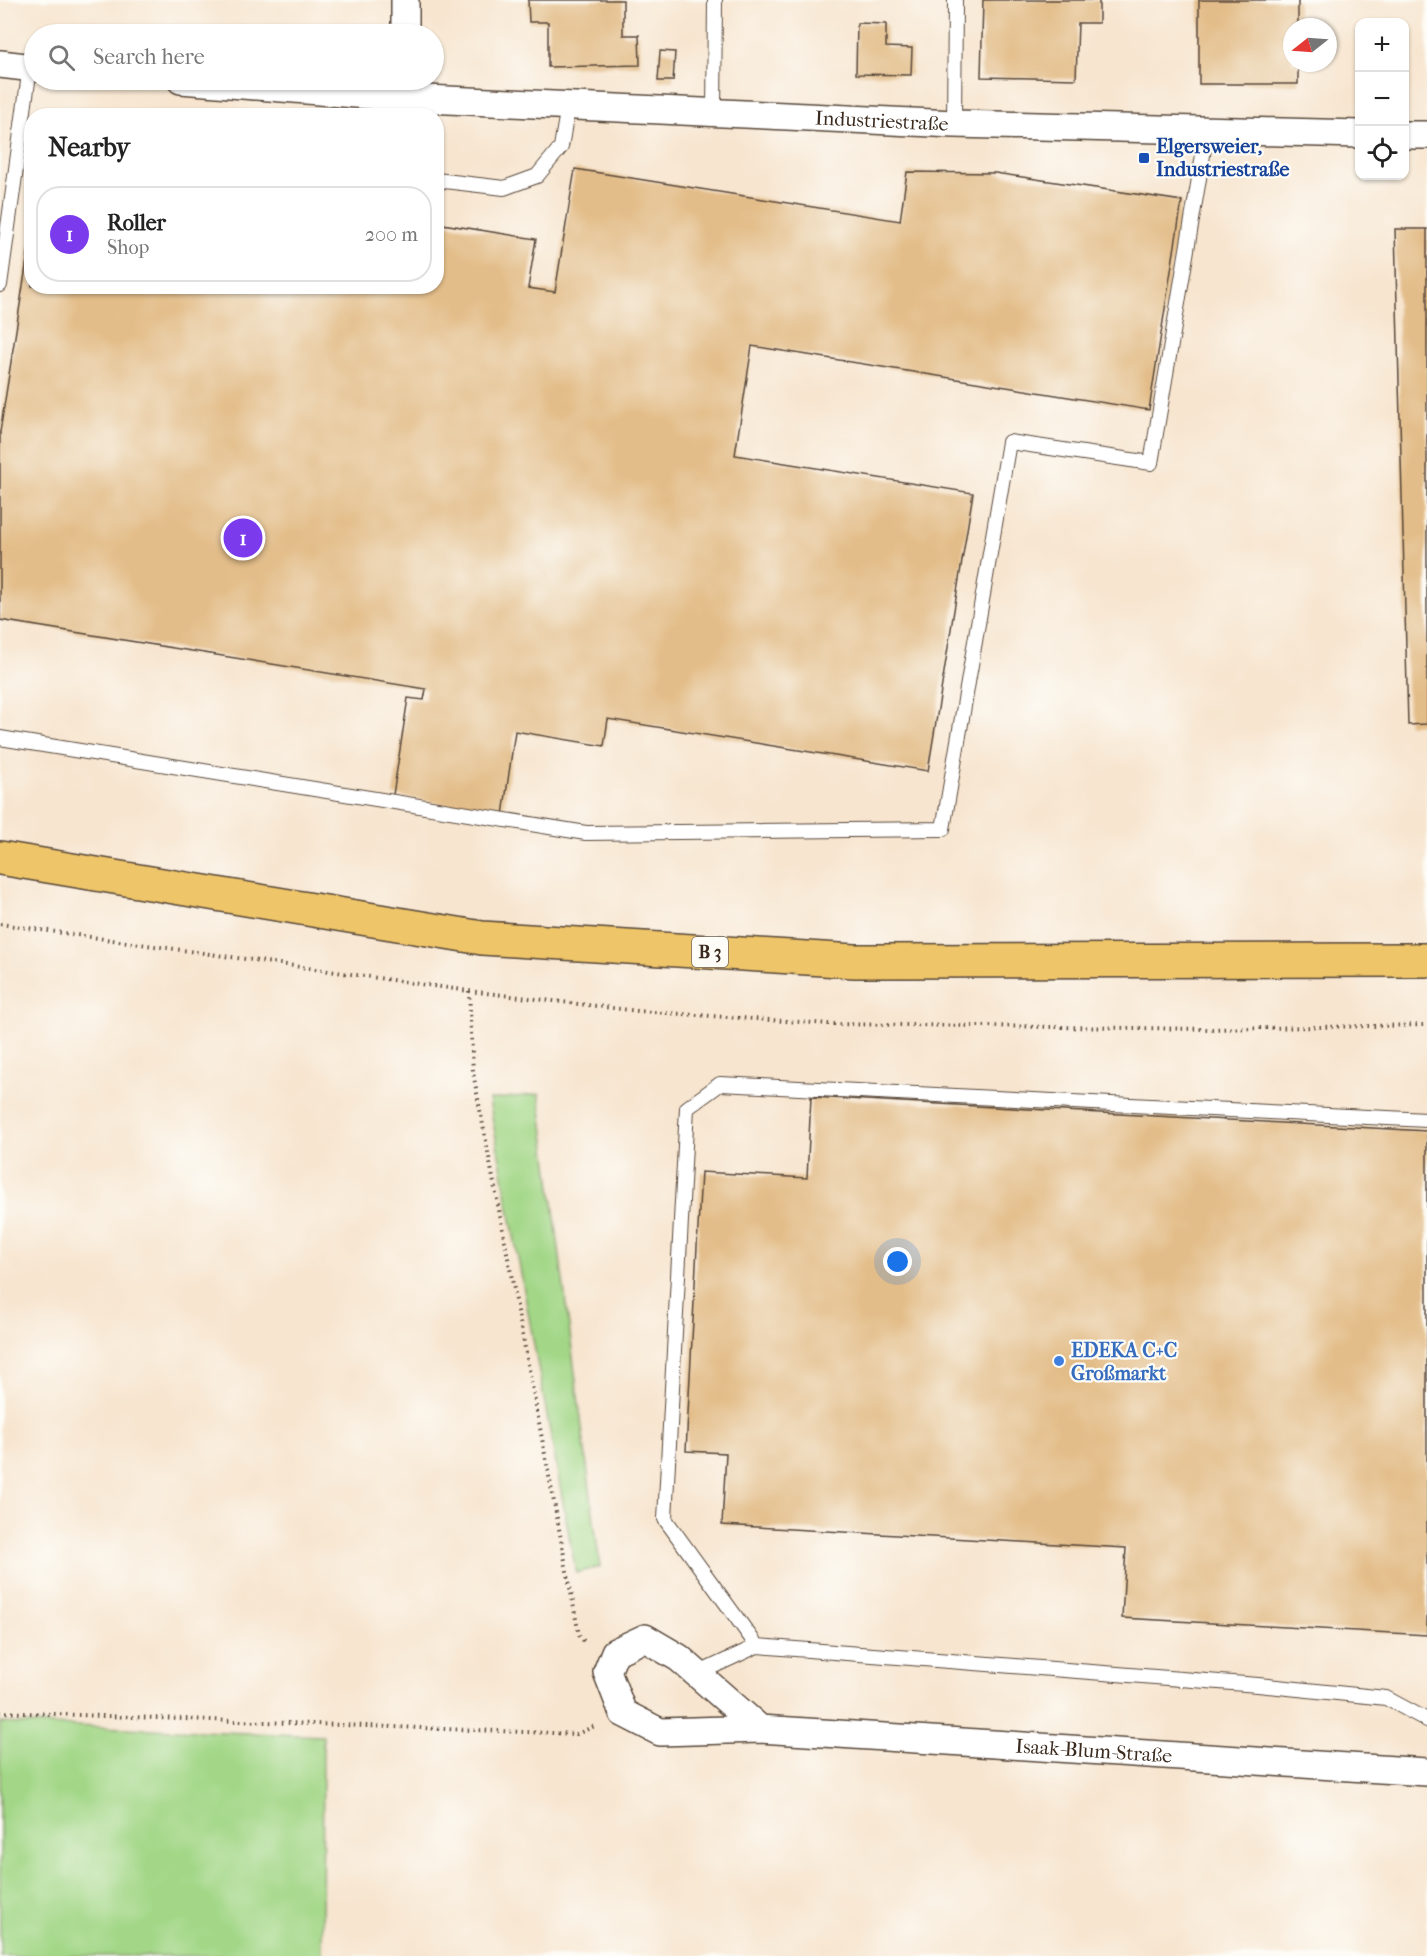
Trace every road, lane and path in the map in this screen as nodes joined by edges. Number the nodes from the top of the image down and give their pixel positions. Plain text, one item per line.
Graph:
1 (405, 0) edge
2 (715, 0) edge
3 (955, 0) edge
4 (405, 24) edge
5 (0, 64) edge
6 (24, 67) edge
7 (30, 90) edge
8 (424, 90) edge
9 (568, 105) junction
10 (29, 108) edge
11 (714, 113) junction
12 (954, 124) junction
13 (1207, 131) junction
14 (1355, 134) edge
15 (1409, 135) edge
16 (1427, 135) edge
17 (24, 145) edge
18 (444, 181) edge
19 (0, 285) edge
20 (0, 738) edge
21 (0, 858) edge
22 (0, 924) edge
23 (1427, 960) edge
24 (469, 991) junction
25 (1427, 1025) edge
26 (1427, 1120) edge
27 (757, 1646) junction
28 (607, 1672) junction
29 (698, 1674) junction
30 (0, 1712) edge
31 (623, 1713) junction
32 (1427, 1720) edge
33 (760, 1729) junction
34 (1427, 1772) edge

1 - 4 street
2 - 11 lane
3 - 12 lane
5 - 6 street
7 - 10 lane
8 - 9 street, Industriestraße
9 - 11 street, Industriestraße
9 - 18 lane
11 - 12 street, Industriestraße
12 - 13 street, Industriestraße
13 - 14 street, Industriestraße
13 - 20 lane
15 - 16 street
17 - 19 lane
21 - 23 main road, B 3
22 - 24 path
24 - 25 path
24 - 28 path
26 - 27 lane
27 - 29 lane
27 - 32 lane
28 - 29 street
28 - 31 street
29 - 33 street
30 - 31 path
31 - 33 street, Isaak-Blum-Straße
33 - 34 street, Isaak-Blum-Straße

